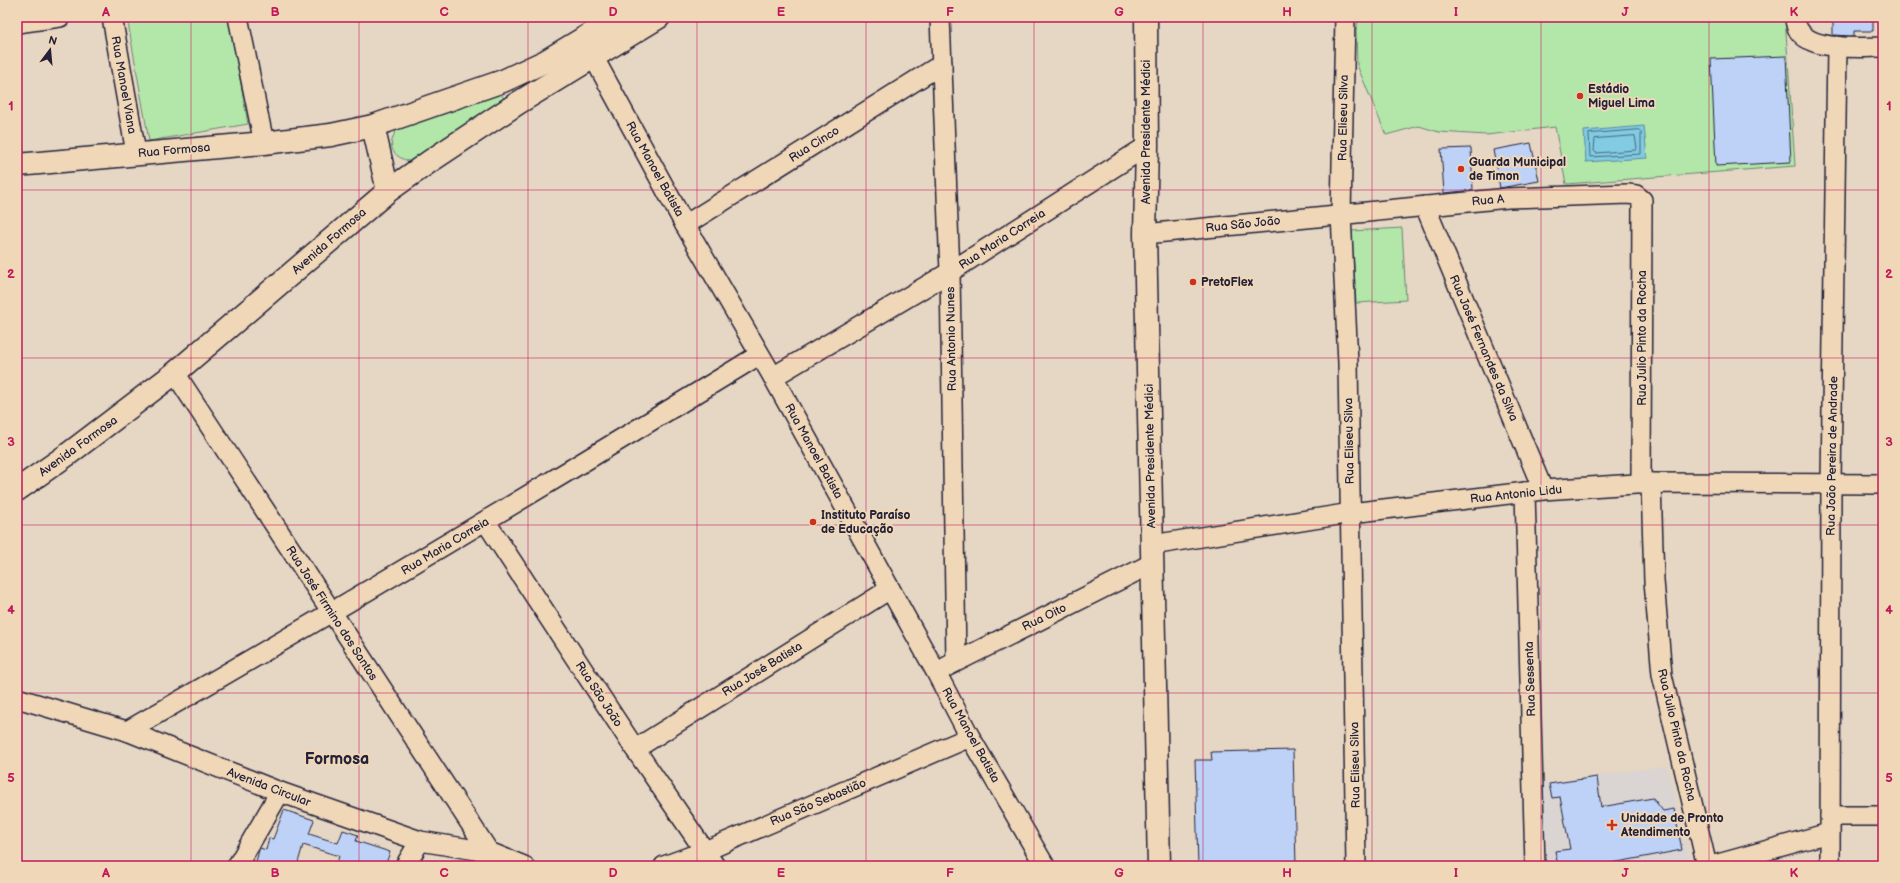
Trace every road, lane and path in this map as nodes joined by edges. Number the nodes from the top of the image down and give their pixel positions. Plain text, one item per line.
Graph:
1 (60, 17) edge
2 (112, 17) edge
3 (238, 17) edge
4 (659, 17) edge
5 (940, 17) edge
6 (1148, 17) edge
7 (1345, 17) edge
8 (1795, 17) edge
9 (615, 18) edge
10 (17, 23) edge
11 (1838, 46) junction
12 (1883, 47) edge
13 (594, 58) junction
14 (942, 64) junction
15 (504, 81) junction
16 (518, 103) junction
17 (374, 126) junction
18 (264, 143) junction
19 (1147, 146) junction
20 (136, 153) junction
21 (17, 165) edge
22 (388, 191) junction
23 (1636, 195) joint
24 (1425, 206) junction
25 (1340, 214) junction
26 (686, 225) junction
27 (1145, 234) junction
28 (950, 272) junction
29 (760, 355) junction
30 (175, 373) junction
31 (773, 377) junction
32 (1831, 483) junction
33 (1646, 484) junction
34 (1883, 484) edge
35 (17, 490) edge
36 (1534, 491) junction
37 (1351, 513) junction
38 (486, 522) junction
39 (1152, 554) junction
40 (890, 589) junction
41 (332, 613) junction
42 (956, 661) junction
43 (936, 672) junction
44 (17, 698) edge
45 (127, 731) junction
46 (970, 737) junction
47 (635, 749) junction
48 (280, 792) junction
49 (1883, 816) edge
50 (1830, 825) junction
51 (420, 841) junction
52 (489, 852) junction
53 (710, 858) edge
54 (237, 866) edge
55 (405, 866) edge
56 (524, 866) edge
57 (664, 866) edge
58 (1045, 866) edge
59 (1159, 866) edge
60 (1356, 866) edge
61 (1535, 866) edge
62 (1707, 866) edge
63 (1711, 866) edge
64 (1830, 866) edge

1 - 10 street
2 - 20 street, Rua Manoel Viana
3 - 18 street
4 - 13 main road, Avenida Formosa
5 - 14 street, Rua Antonio Nunes
6 - 19 main road, Avenida Presidente Médici
7 - 25 street, Rua Eliseu Silva
8 - 11 street
9 - 15 main road
11 - 12 street
11 - 32 street, Rua João Pereira de Andrade
13 - 16 main road, Avenida Formosa
13 - 26 street, Rua Manoel Batista
14 - 26 street, Rua Cinco
14 - 28 street, Rua Antonio Nunes
15 - 16 main road
15 - 17 main road
16 - 22 main road, Avenida Formosa
17 - 18 main road, Rua Formosa
17 - 22 main road
18 - 20 main road, Rua Formosa
19 - 27 main road, Avenida Presidente Médici
19 - 28 street, Rua Maria Correia
20 - 21 main road, Rua Formosa
22 - 30 main road, Avenida Formosa
23 - 24 street, Rua A
23 - 33 street, Rua Julio Pinto da Rocha
24 - 25 street, Rua A
24 - 36 street, Rua José Fernandes da Silva
25 - 27 street, Rua São João
25 - 37 street, Rua Eliseu Silva
26 - 29 street, Rua Manoel Batista
27 - 39 main road, Avenida Presidente Médici
28 - 31 street, Rua Maria Correia
28 - 42 street, Rua Antonio Nunes
29 - 31 street, Rua Manoel Batista
29 - 38 street, Rua Maria Correia
30 - 35 main road, Avenida Formosa
30 - 41 street, Rua José Firmino dos Santos
31 - 40 street, Rua Manoel Batista
32 - 33 street, Rua Antonio Lidu
32 - 34 street, Rua Antonio Lidu
32 - 50 street, Rua João Pereira de Andrade
33 - 36 street, Rua Antonio Lidu
33 - 62 street, Rua Julio Pinto da Rocha
36 - 37 street, Rua Antonio Lidu
36 - 61 street, Rua Sessenta
37 - 39 street, Rua Antonio Lidu
37 - 60 street, Rua Eliseu Silva
38 - 41 street, Rua Maria Correia
38 - 47 street, Rua São João
39 - 42 street, Rua Oito
39 - 59 main road, Avenida Presidente Médici
40 - 43 street, Rua Manoel Batista
40 - 47 street, Rua José Batista
41 - 45 street, Rua Maria Correia
41 - 52 street, Rua José Firmino dos Santos
42 - 43 street, Rua Oito
43 - 46 street, Rua Manoel Batista
44 - 45 street, Avenida Circular
45 - 48 street, Avenida Circular
46 - 53 street, Rua São Sebastião
46 - 58 street, Rua Manoel Batista
47 - 53 street, Rua São João
48 - 51 street, Avenida Circular
48 - 54 street
49 - 50 street
50 - 63 street
50 - 64 street, Rua João Pereira de Andrade
51 - 52 street, Avenida Circular
51 - 55 street
52 - 56 street, Avenida Circular
53 - 57 street, Rua São Sebastião

